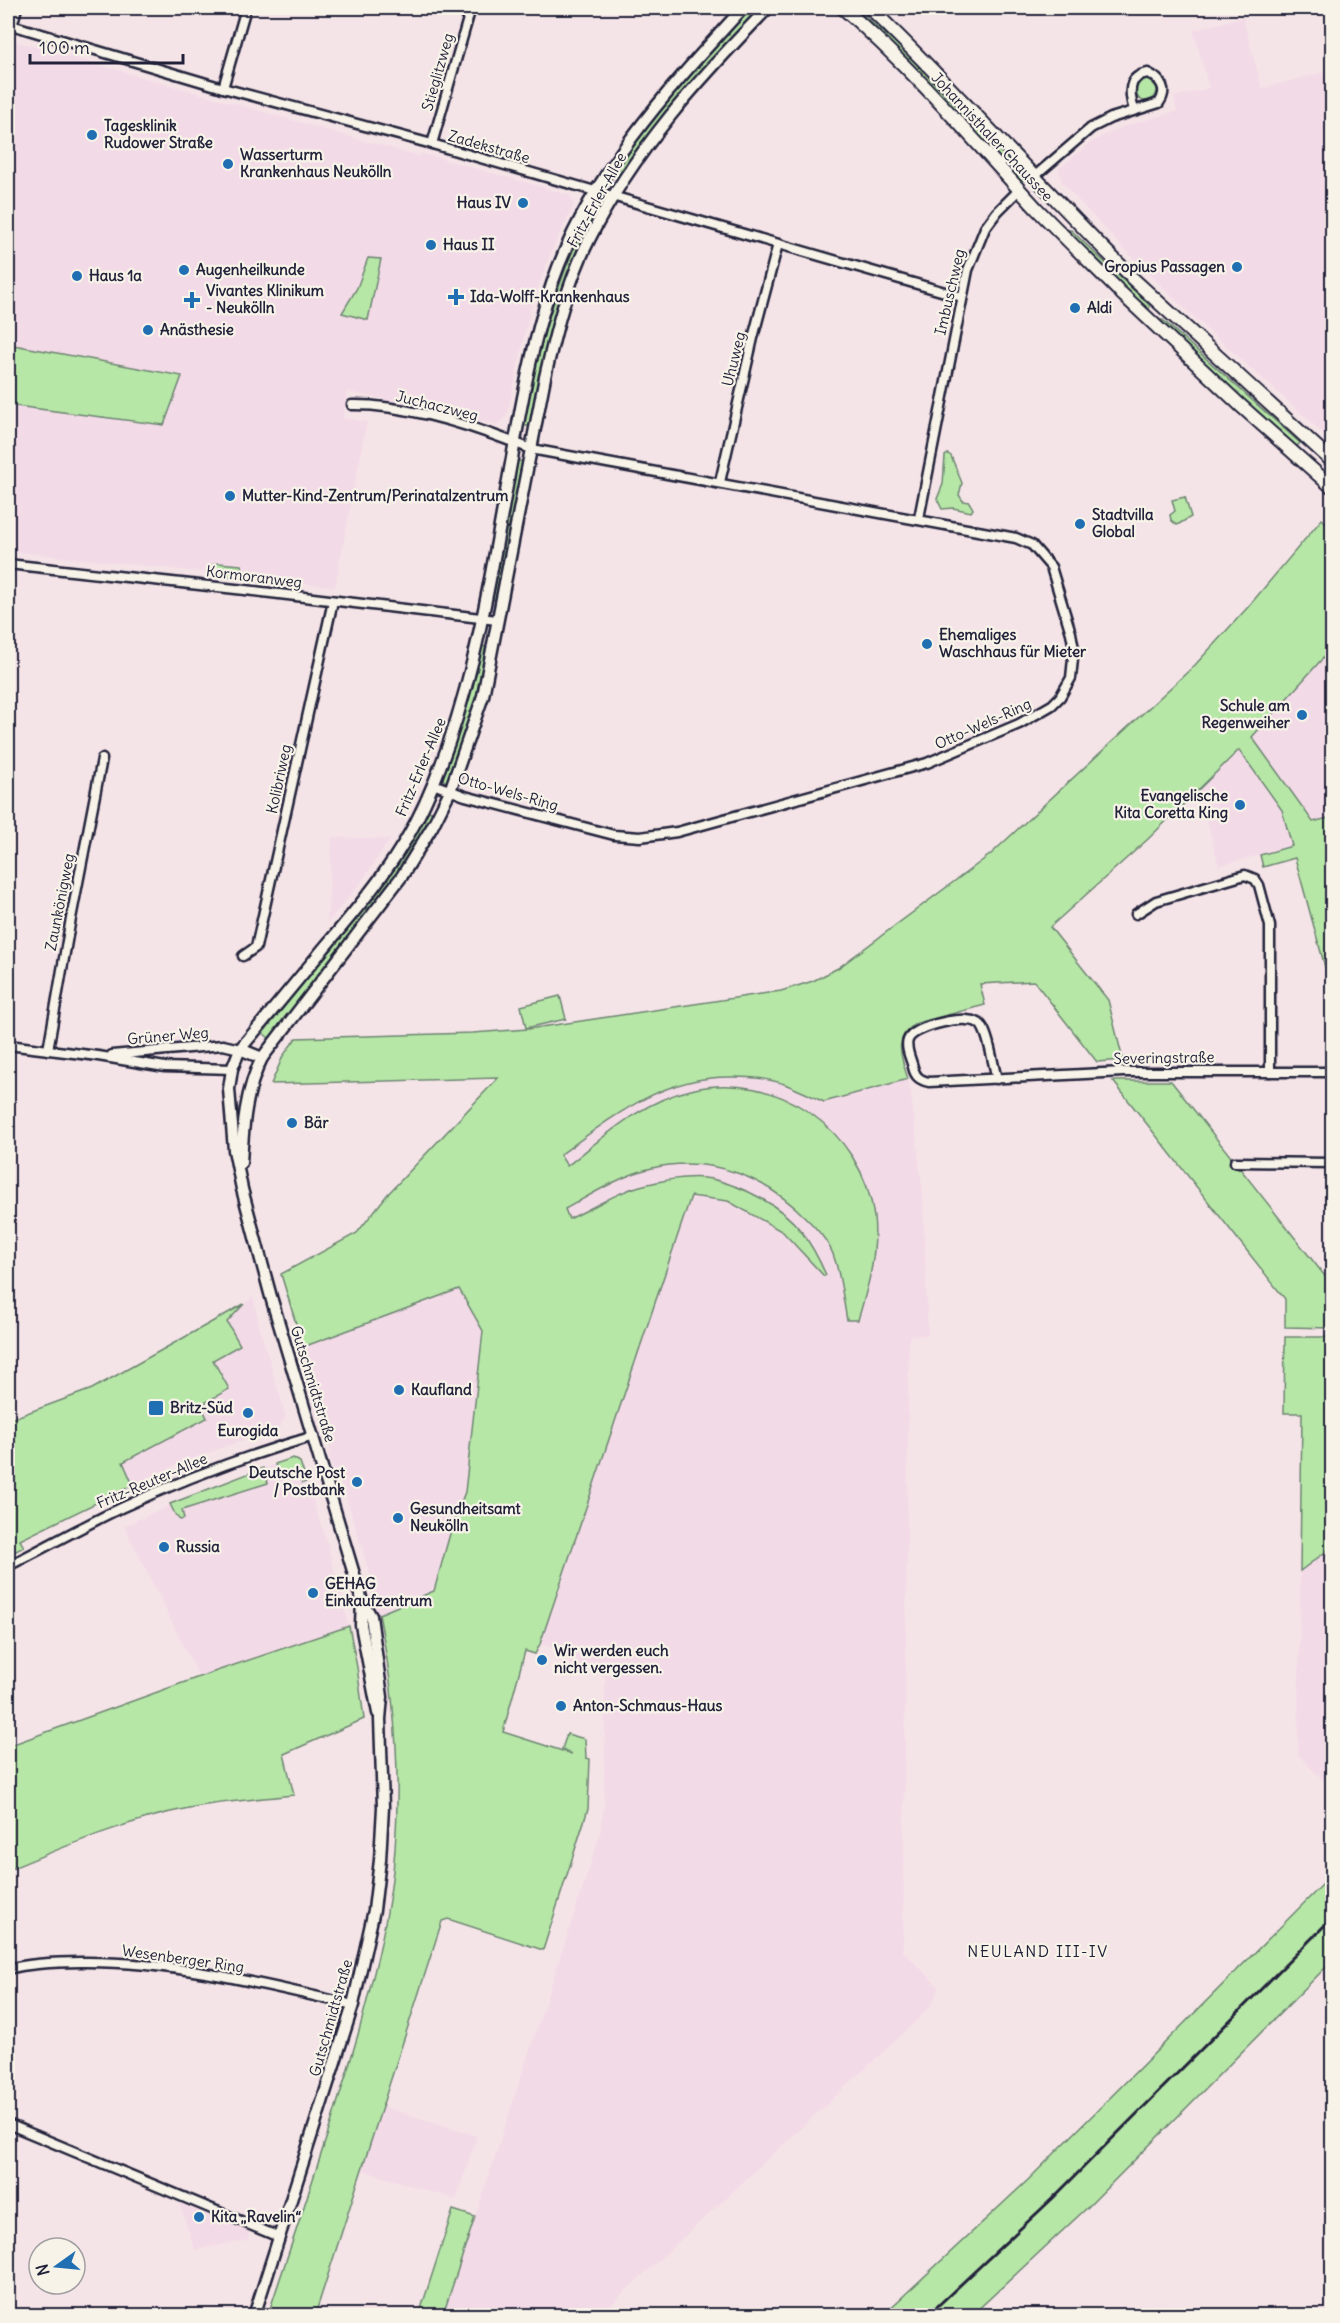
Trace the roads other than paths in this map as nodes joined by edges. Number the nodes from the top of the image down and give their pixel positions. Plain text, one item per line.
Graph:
1 (17, 8) edge
2 (246, 8) edge
3 (471, 8) edge
4 (743, 8) edge
5 (768, 8) edge
6 (843, 8) edge
7 (870, 8) edge
8 (10, 25) edge
9 (223, 88) junction
10 (1134, 110) junction
11 (432, 144) junction
12 (1035, 176) junction
13 (1020, 189) junction
14 (595, 191) junction
15 (613, 196) junction
16 (778, 244) junction
17 (962, 297) junction
18 (352, 405) dead end
19 (514, 442) junction
20 (531, 449) junction
21 (1332, 461) edge
22 (720, 482) junction
23 (1332, 487) edge
24 (919, 518) junction
25 (8, 564) edge
26 (333, 601) junction
27 (481, 618) junction
28 (497, 620) junction
29 (102, 759) dead end
30 (433, 784) junction
31 (450, 791) junction
32 (1136, 914) dead end
33 (243, 956) dead end
34 (8, 1045) edge
35 (240, 1049) junction
36 (48, 1050) junction
37 (98, 1056) junction
38 (262, 1058) junction
39 (232, 1069) junction
40 (1270, 1071) junction
41 (1332, 1072) edge
42 (253, 1074) junction
43 (997, 1079) junction
44 (1235, 1162) dead end
45 (1332, 1163) edge
46 (240, 1176) junction
47 (314, 1436) junction
48 (8, 1566) edge
49 (8, 1969) edge
50 (353, 2004) junction
51 (8, 2124) edge
52 (279, 2237) junction
53 (254, 2316) edge

1 - 8 street
2 - 9 street
3 - 11 street, Stieglitzweg
4 - 14 street, Fritz-Erler-Allee
5 - 15 street, Fritz-Erler-Allee
6 - 13 main road, Johannisthaler Chaussee
7 - 12 main road, Johannisthaler Chaussee
8 - 9 street, Zadekstraße
9 - 11 street, Zadekstraße
10 - 10 street, Imbuschweg
10 - 12 street, Imbuschweg
11 - 14 street, Zadekstraße
12 - 13 main road, Imbuschweg
12 - 21 main road, Johannisthaler Chaussee
13 - 17 street, Imbuschweg
13 - 23 main road, Johannisthaler Chaussee
14 - 15 street, Zadekstraße
14 - 19 street, Fritz-Erler-Allee
15 - 16 street, Zadekstraße
15 - 20 street, Fritz-Erler-Allee
16 - 17 street, Zadekstraße
16 - 22 street, Uhuweg
17 - 24 street, Imbuschweg
18 - 19 street, Juchaczweg
19 - 20 street
19 - 27 street, Fritz-Erler-Allee
20 - 22 street, Otto-Wels-Ring
20 - 28 street, Fritz-Erler-Allee
22 - 24 street, Otto-Wels-Ring
24 - 31 street, Otto-Wels-Ring
25 - 26 street, Kormoranweg
26 - 27 street, Kormoranweg
26 - 33 street, Kolibriweg
27 - 28 street, Kormoranweg
27 - 30 street, Fritz-Erler-Allee
28 - 31 street, Fritz-Erler-Allee
29 - 36 street, Zaunkönigweg
30 - 31 street, Otto-Wels-Ring
30 - 35 street, Fritz-Erler-Allee
31 - 38 street, Fritz-Erler-Allee
32 - 40 street
34 - 36 street, Grüner Weg
35 - 37 street, Grüner Weg
35 - 38 street
35 - 39 street, Fritz-Erler-Allee
36 - 37 street, Grüner Weg
37 - 39 street, Grüner Weg
38 - 42 street, Fritz-Erler-Allee
39 - 42 street
39 - 46 street, Gutschmidtstraße
40 - 41 street, Severingstraße
40 - 43 street, Severingstraße
42 - 46 street, Gutschmidtstraße
43 - 43 street, Severingstraße
44 - 45 street
46 - 47 street, Gutschmidtstraße
47 - 48 street, Fritz-Reuter-Allee
47 - 50 street, Gutschmidtstraße
49 - 50 street, Wesenberger Ring
50 - 52 street, Gutschmidtstraße
51 - 52 street
52 - 53 street, Gutschmidtstraße

